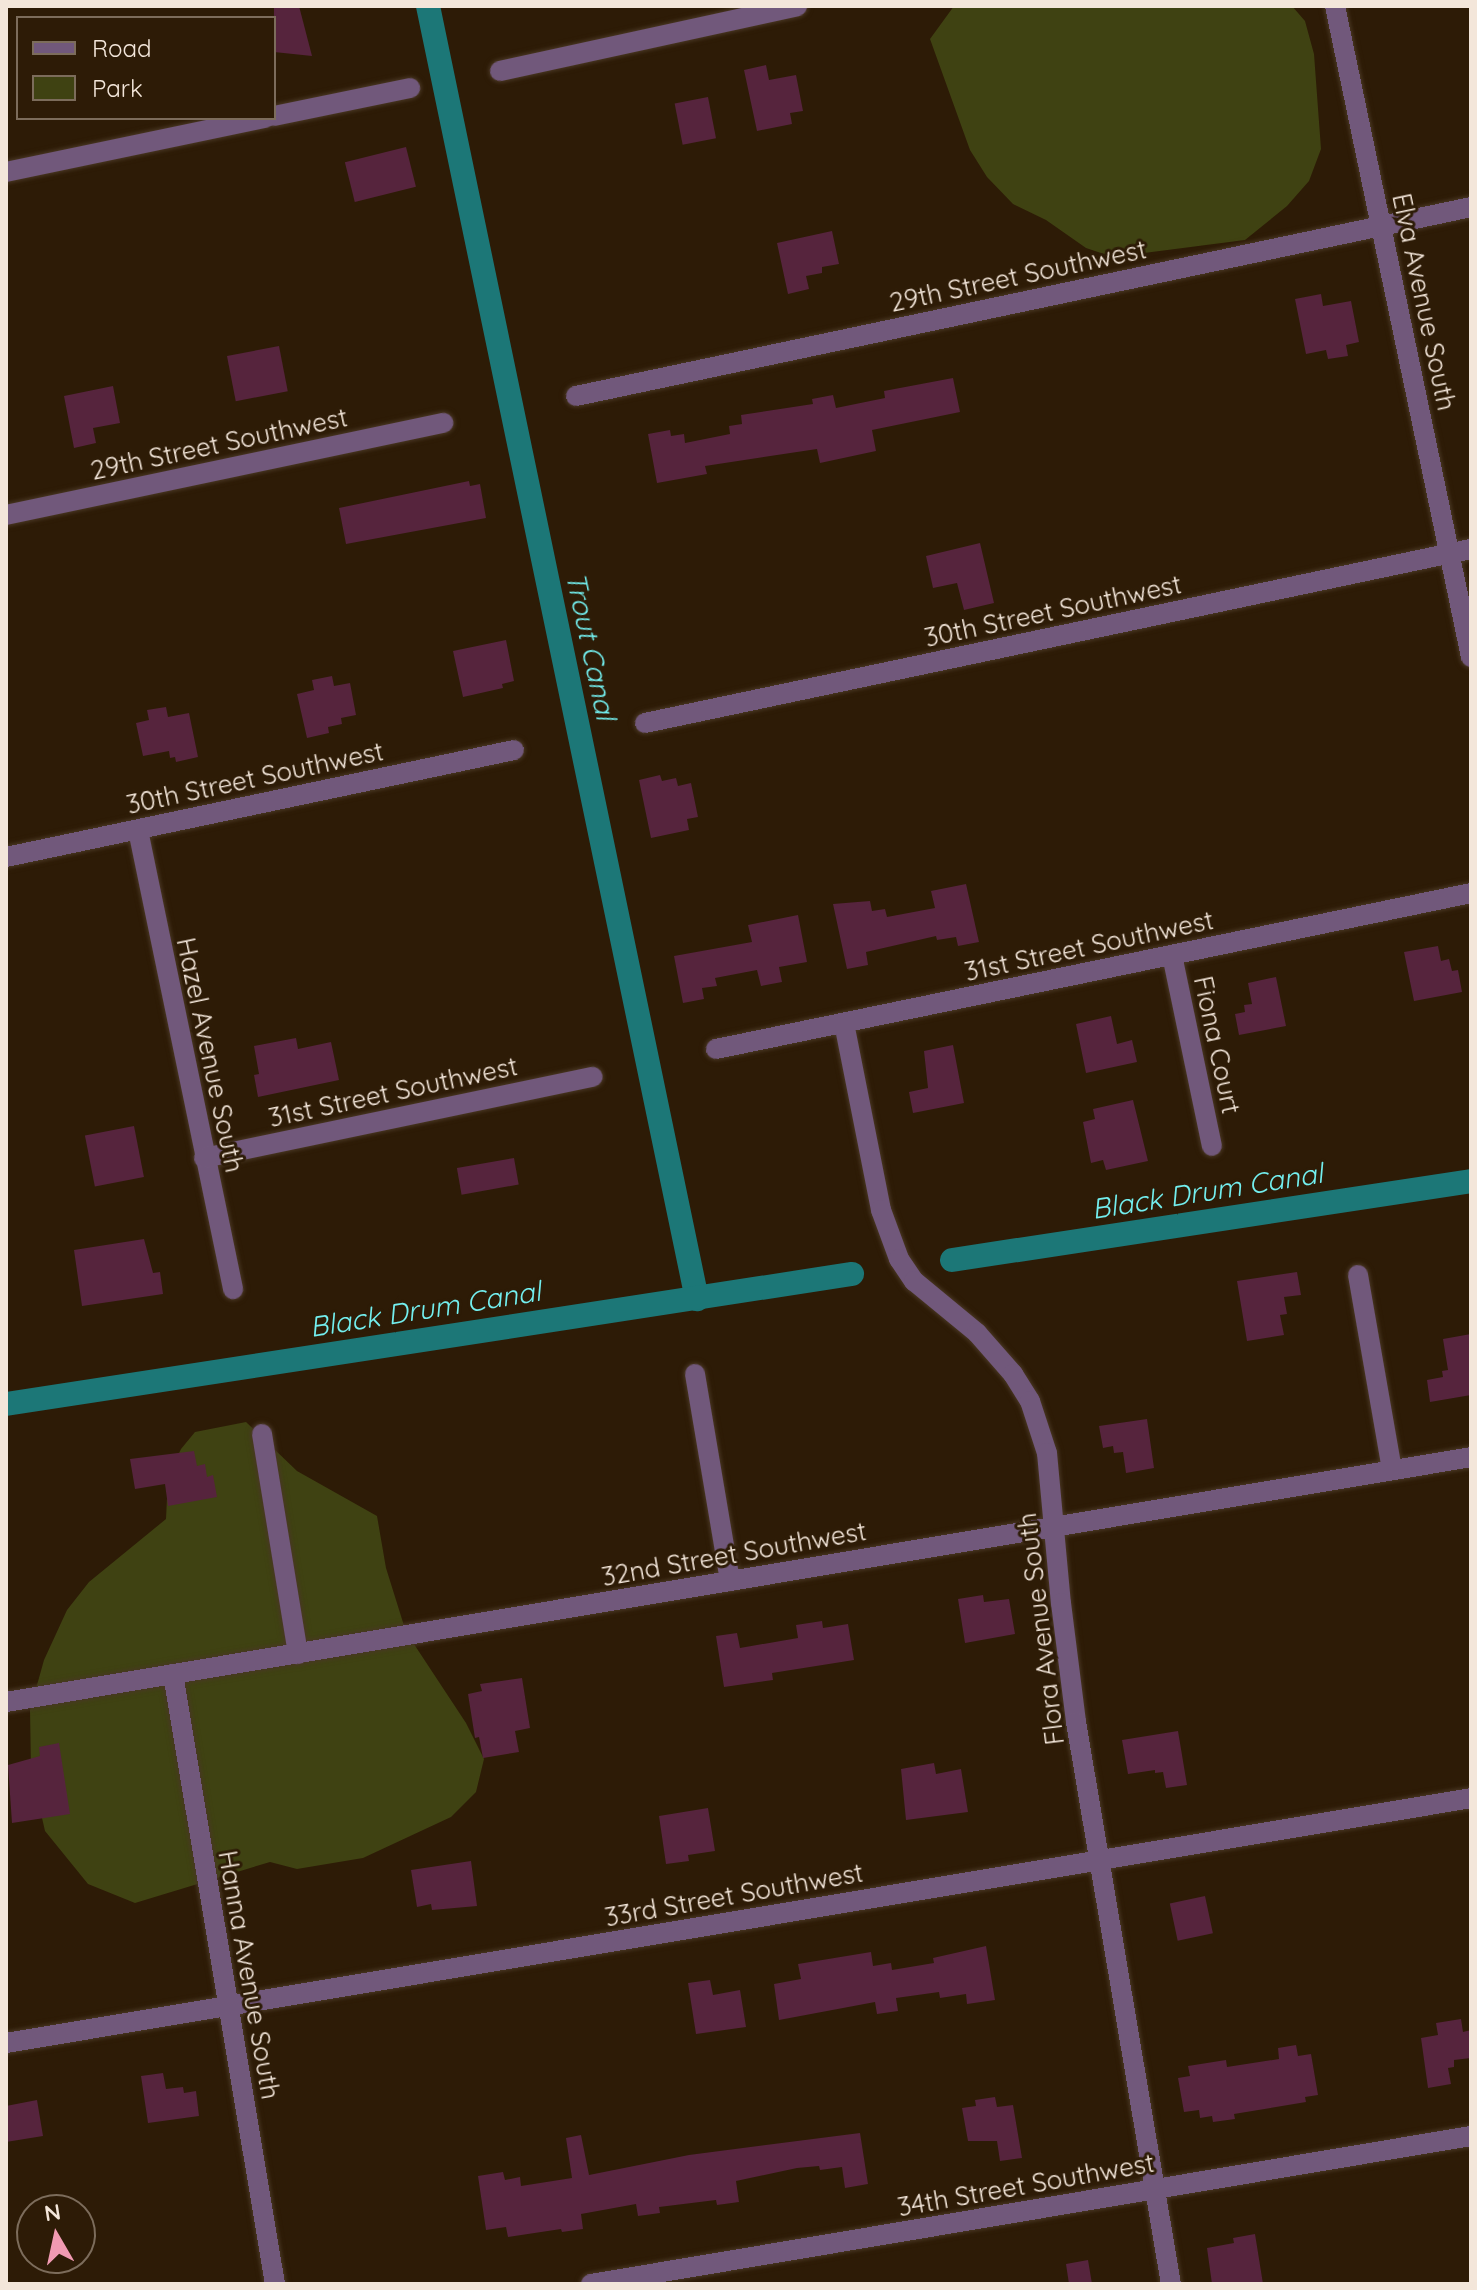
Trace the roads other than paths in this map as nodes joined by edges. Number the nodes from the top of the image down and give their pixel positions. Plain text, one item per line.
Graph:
1 (797, 6) edge
2 (1335, 6) edge
3 (500, 71) dead end
4 (410, 88) dead end
5 (276, 116) edge
6 (255, 120) edge
7 (6, 172) edge
8 (1471, 207) edge
9 (1381, 226) junction
10 (576, 396) dead end
11 (443, 423) dead end
12 (6, 515) edge
13 (1471, 549) edge
14 (1449, 553) junction
15 (1471, 657) edge
16 (645, 723) dead end
17 (514, 750) dead end
18 (138, 830) junction
19 (6, 857) edge
20 (1471, 893) edge
21 (1172, 955) junction
22 (844, 1023) junction
23 (716, 1049) dead end
24 (593, 1077) dead end
25 (1212, 1146) dead end
26 (204, 1158) junction
27 (1358, 1275) dead end
28 (233, 1289) dead end
29 (695, 1374) dead end
30 (262, 1434) dead end
31 (1471, 1457) edge
32 (1392, 1470) junction
33 (1056, 1526) junction
34 (730, 1581) junction
35 (298, 1654) junction
36 (173, 1674) junction
37 (6, 1702) edge
38 (1471, 1798) edge
39 (1100, 1860) junction
40 (228, 2006) junction
41 (6, 2043) edge
42 (1471, 2136) edge
43 (1155, 2189) junction
44 (275, 2284) edge
45 (591, 2284) edge
46 (1171, 2284) edge

1 - 3 street
2 - 9 street, Elva Avenue South
4 - 5 street
6 - 7 street
8 - 9 street, 29th Street Southwest
9 - 10 street, 29th Street Southwest
9 - 14 street, Elva Avenue South
11 - 12 street, 29th Street Southwest
13 - 14 street, 30th Street Southwest
14 - 15 street, Elva Avenue South
14 - 16 street, 30th Street Southwest
17 - 18 street, 30th Street Southwest
18 - 19 street, 30th Street Southwest
18 - 26 street, Hazel Avenue South
20 - 21 street, 31st Street Southwest
21 - 22 street, 31st Street Southwest
21 - 25 street, Fiona Court
22 - 23 street, 31st Street Southwest
22 - 33 street, Flora Avenue South
24 - 26 street, 31st Street Southwest
26 - 28 street, Hazel Avenue South
27 - 32 street
29 - 34 street
30 - 35 street
31 - 32 street, 32nd Street Southwest
32 - 33 street, 32nd Street Southwest
33 - 34 street, 32nd Street Southwest
33 - 39 street, Flora Avenue South
34 - 35 street, 32nd Street Southwest
35 - 36 street, 32nd Street Southwest
36 - 37 street, 32nd Street Southwest
36 - 40 street, Hanna Avenue South
38 - 39 street, 33rd Street Southwest
39 - 40 street, 33rd Street Southwest
39 - 43 street, Flora Avenue South
40 - 41 street, 33rd Street Southwest
40 - 44 street, Hanna Avenue South
42 - 43 street, 34th Street Southwest
43 - 45 street, 34th Street Southwest
43 - 46 street, Flora Avenue South

